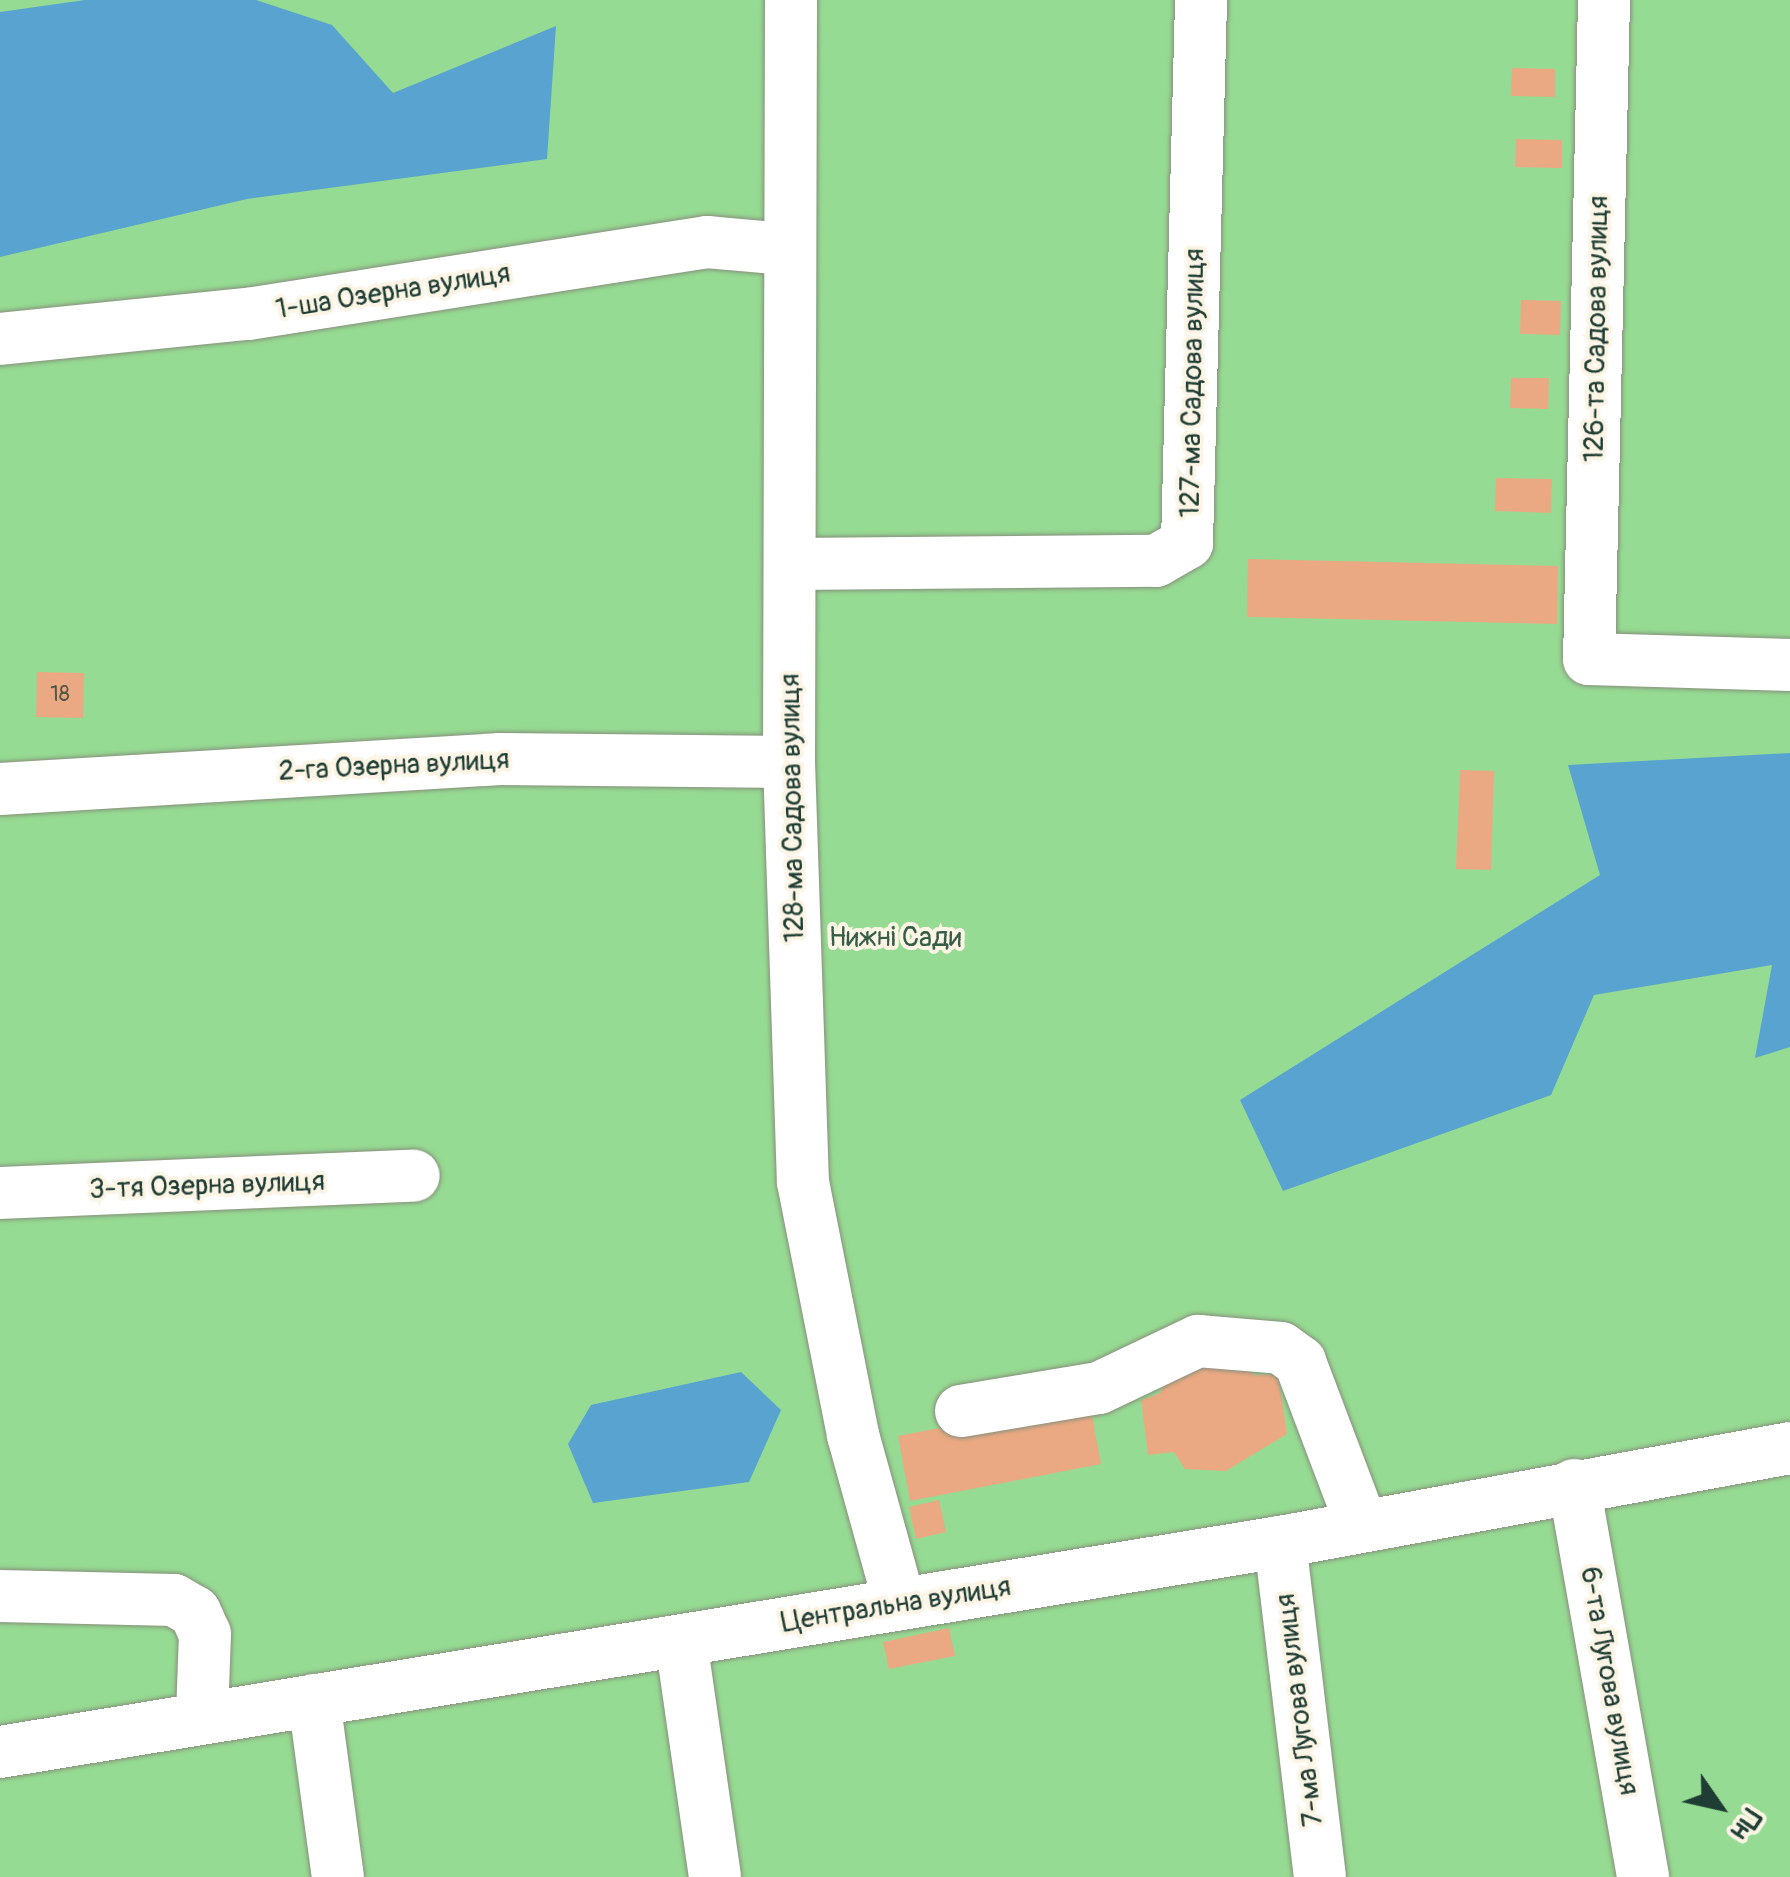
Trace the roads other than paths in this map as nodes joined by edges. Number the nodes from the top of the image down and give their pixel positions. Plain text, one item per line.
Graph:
1 (791, 0) edge
2 (1201, 0) edge
3 (1604, 0) edge
4 (784, 249) junction
5 (0, 339) edge
6 (792, 564) junction
7 (1790, 666) edge
8 (788, 762) junction
9 (0, 789) edge
10 (414, 1176) dead end
11 (0, 1193) edge
12 (961, 1411) dead end
13 (1790, 1448) edge
14 (1574, 1485) junction
15 (1362, 1526) junction
16 (1280, 1542) junction
17 (0, 1596) edge
18 (900, 1604) junction
19 (681, 1640) junction
20 (314, 1700) junction
21 (202, 1717) junction
22 (0, 1752) edge
23 (338, 1877) edge
24 (715, 1877) edge
25 (1320, 1877) edge
26 (1643, 1877) edge

1 - 4 street, 128-ма Садова вулиця
2 - 6 street, 127-ма Садова вулиця
3 - 7 street, 126-та Садова вулиця
4 - 5 street, 1-ша Озерна вулиця
4 - 6 street, 128-ма Садова вулиця
6 - 8 street, 128-ма Садова вулиця
8 - 9 street, 2-га Озерна вулиця
8 - 18 street, 128-ма Садова вулиця
10 - 11 street, 3-тя Озерна вулиця
12 - 15 street
13 - 14 street, Центральна вулиця
14 - 15 street, Центральна вулиця
14 - 26 street, 6-та Лугова вулиця
15 - 16 street, Центральна вулиця
16 - 18 street, Центральна вулиця
16 - 25 street, 7-ма Лугова вулиця
17 - 21 street
18 - 19 street, Центральна вулиця
19 - 20 street, Центральна вулиця
19 - 24 street
20 - 21 street, Центральна вулиця
20 - 23 street
21 - 22 street, Центральна вулиця

